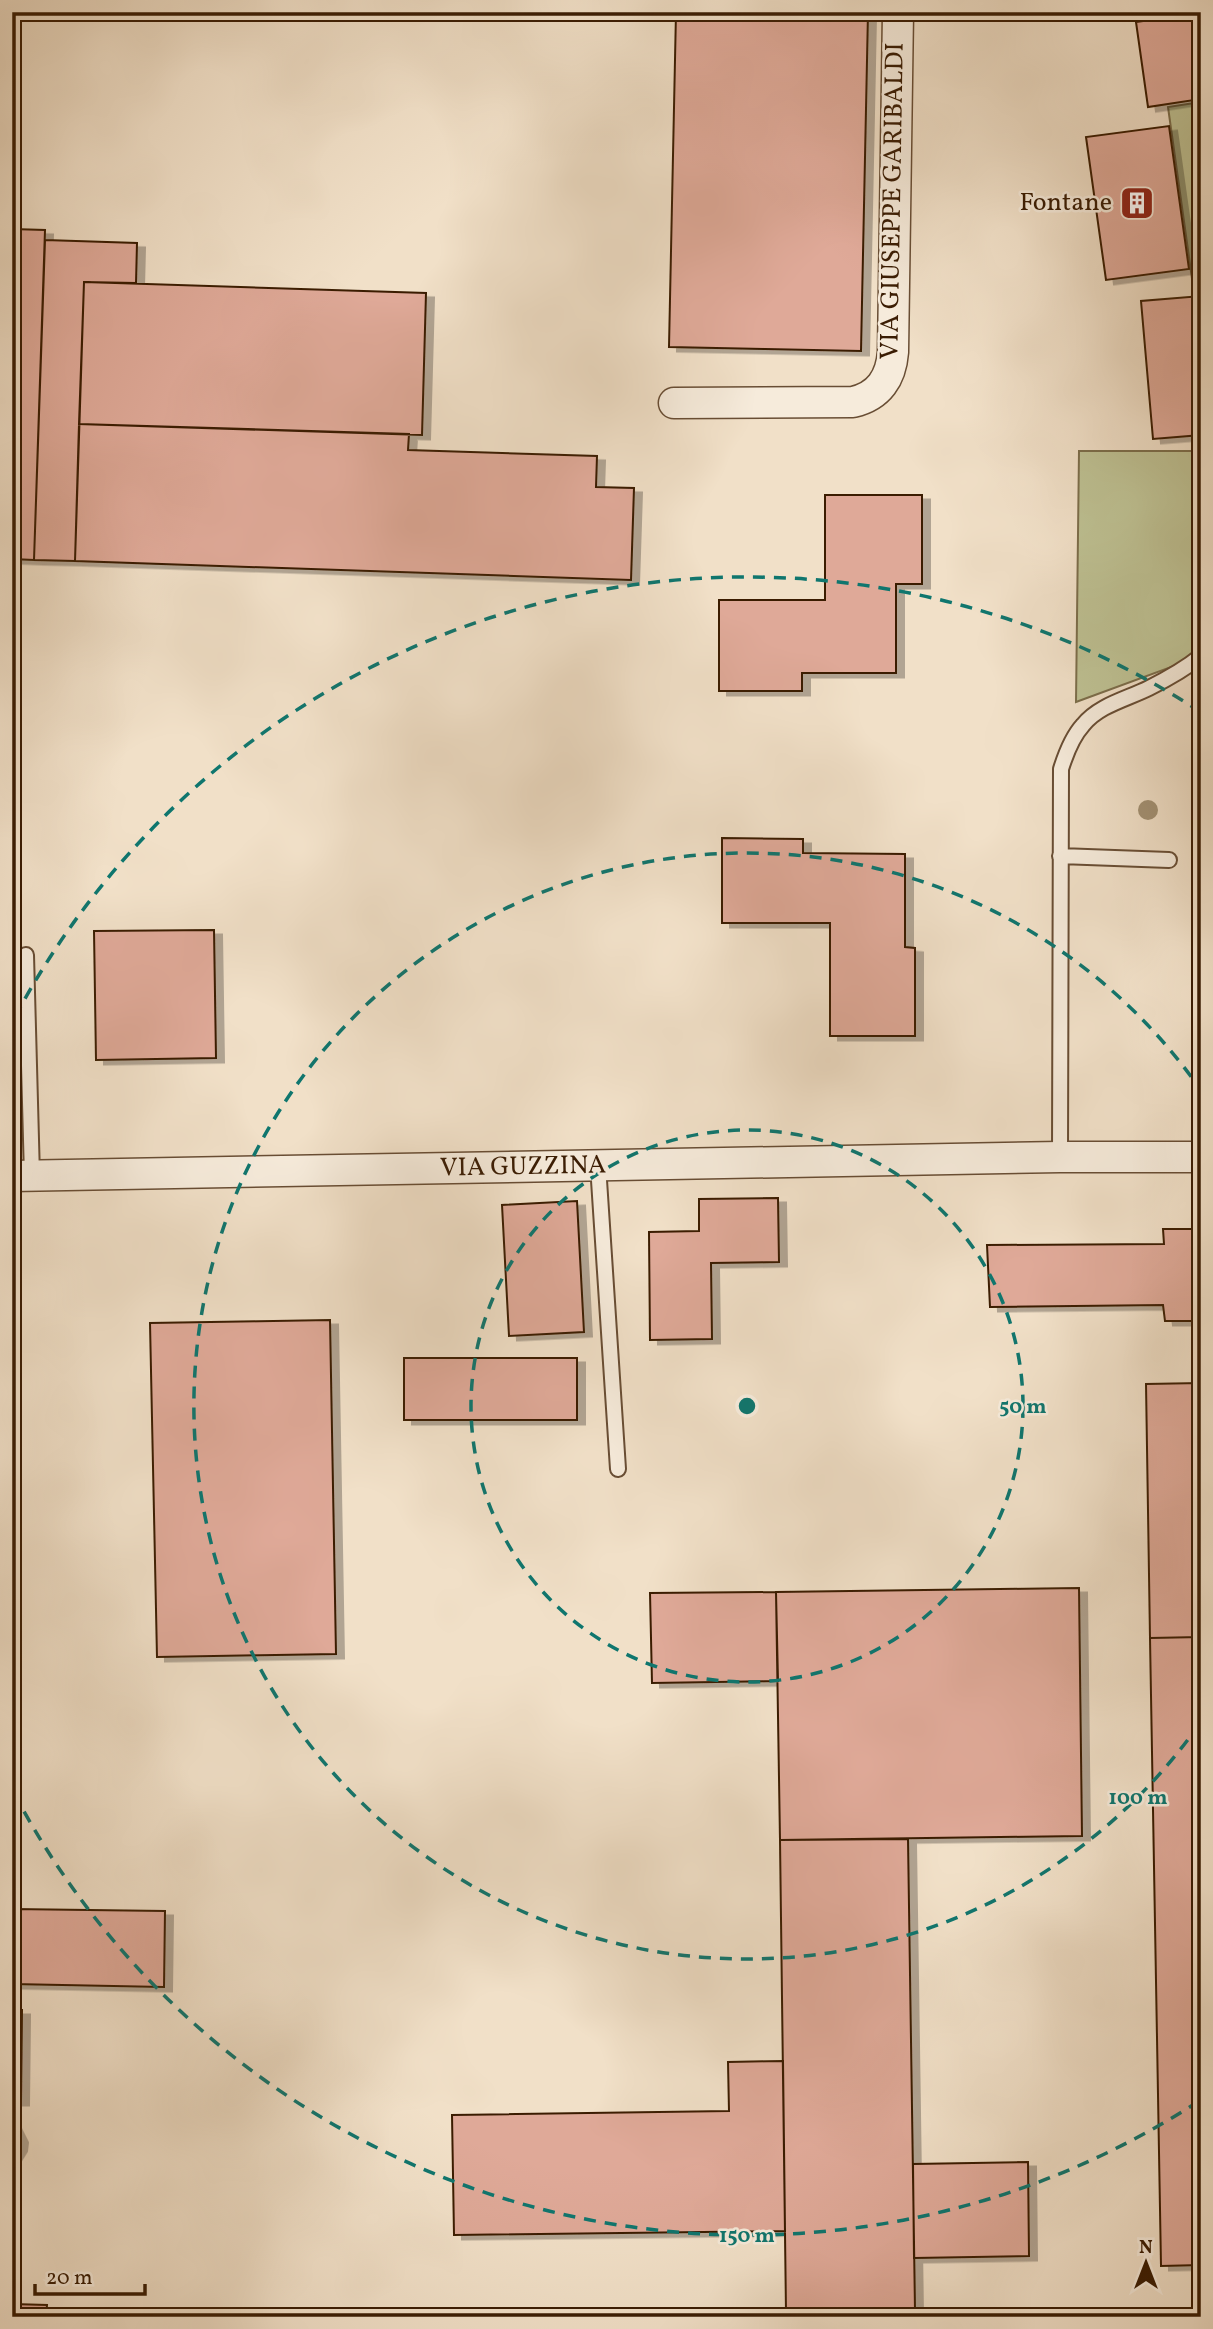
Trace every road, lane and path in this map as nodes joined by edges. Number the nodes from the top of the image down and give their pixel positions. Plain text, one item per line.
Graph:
1 (898, 12) edge
2 (674, 403) dead end
3 (1201, 656) edge
4 (1060, 856) junction
5 (1169, 860) dead end
6 (26, 955) dead end
7 (1047, 1157) junction
8 (1201, 1157) edge
9 (598, 1165) junction
10 (22, 1176) edge
11 (618, 1469) dead end

1 - 2 street, VIA GIUSEPPE GARIBALDI
3 - 4 lane
4 - 5 lane
4 - 7 lane
6 - 10 lane
7 - 8 street, VIA GUZZINA
7 - 9 street, VIA GUZZINA
9 - 10 street, VIA GUZZINA
9 - 11 lane

